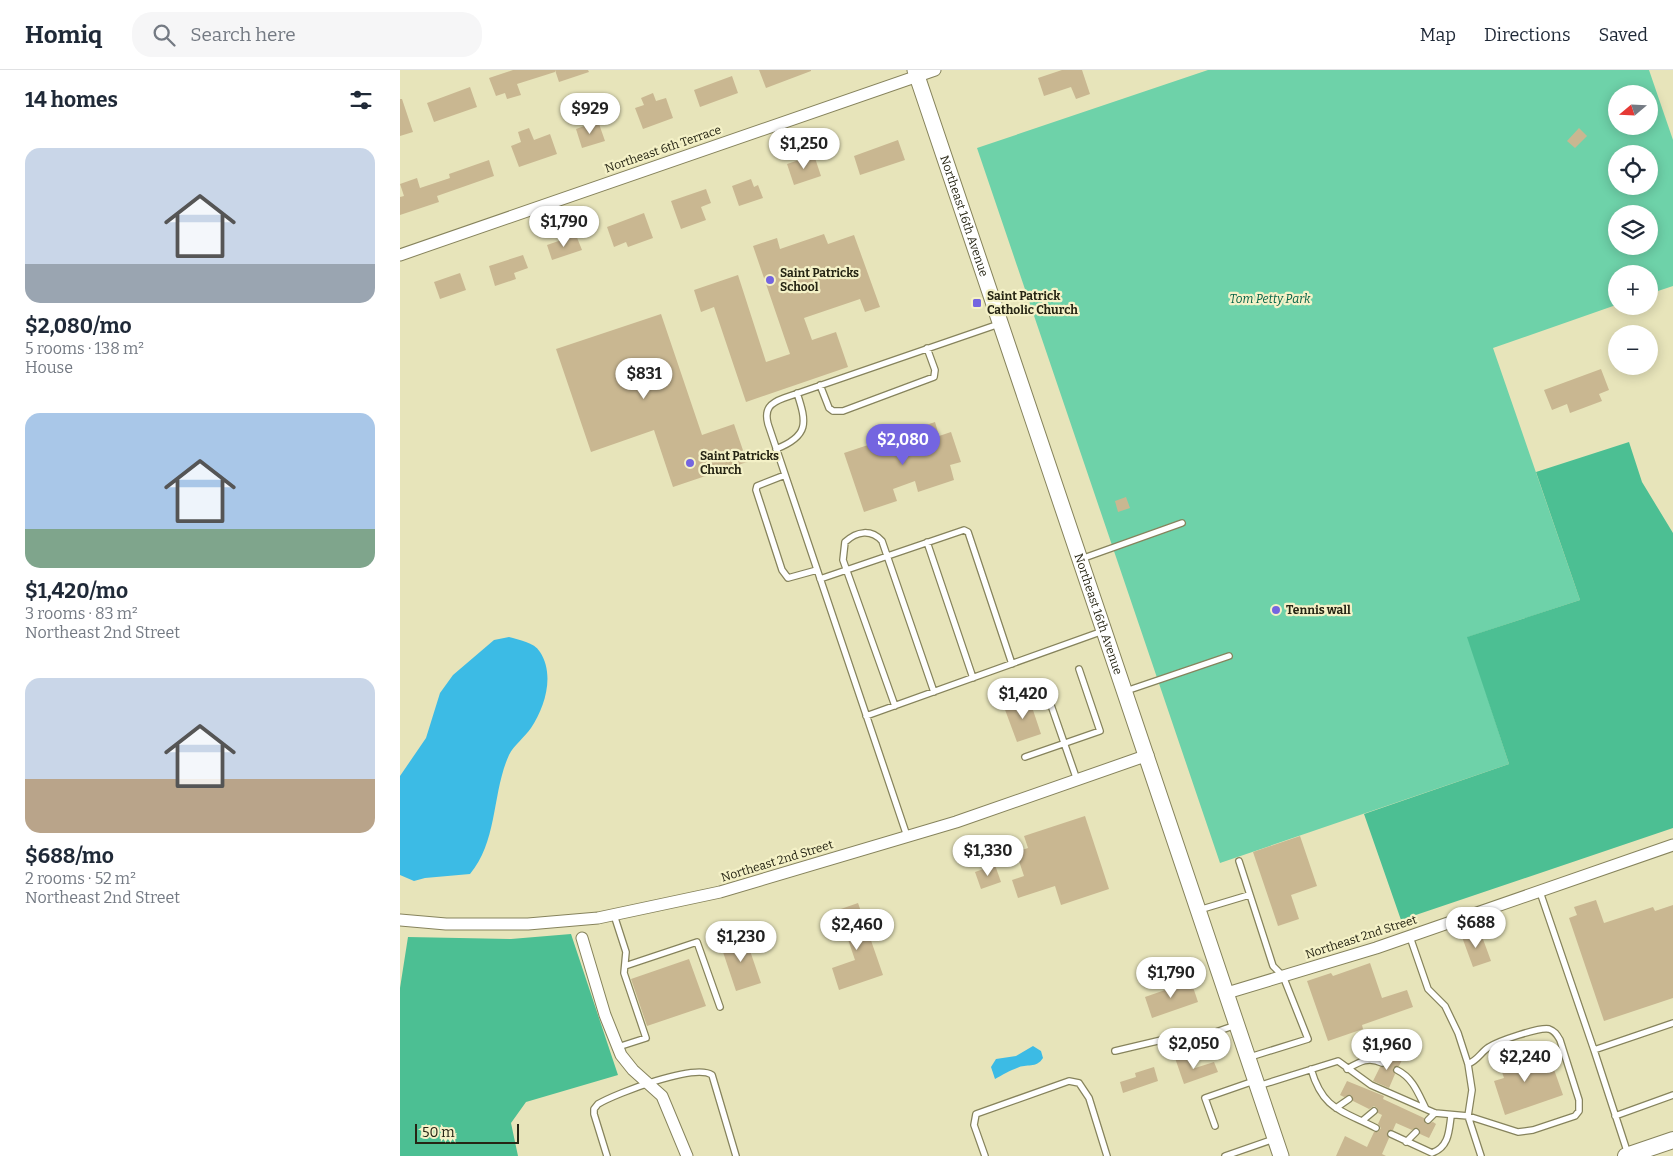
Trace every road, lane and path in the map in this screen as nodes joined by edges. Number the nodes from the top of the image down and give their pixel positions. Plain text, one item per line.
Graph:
1 (935, 70) edge
2 (916, 73) edge
3 (400, 255) edge
4 (1001, 323) junction
5 (928, 348) junction
6 (820, 385) junction
7 (797, 393) junction
8 (776, 449) junction
9 (785, 475) junction
10 (1182, 523) dead end
11 (927, 542) junction
12 (887, 556) junction
13 (1081, 559) junction
14 (817, 570) junction
15 (846, 570) junction
16 (820, 579) junction
17 (1105, 630) junction
18 (1229, 656) dead end
19 (1012, 664) junction
20 (1079, 669) dead end
21 (973, 678) junction
22 (1044, 685) dead end
23 (1126, 691) junction
24 (934, 692) junction
25 (895, 706) junction
26 (866, 716) junction
27 (1065, 744) junction
28 (1148, 755) junction
29 (1025, 757) dead end
30 (1077, 780) junction
31 (907, 836) junction
32 (1673, 845) edge
33 (1239, 861) dead end
34 (1540, 892) junction
35 (1249, 895) junction
36 (1200, 910) junction
37 (614, 915) junction
38 (400, 920) edge
39 (1410, 936) junction
40 (582, 938) dead end
41 (625, 966) junction
42 (1283, 976) junction
43 (1227, 993) junction
44 (720, 1006) dead end
45 (1673, 1023) edge
46 (1238, 1025) junction
47 (618, 1047) junction
48 (1594, 1050) junction
49 (1115, 1051) dead end
50 (1250, 1057) junction
51 (1382, 1063) dead end
52 (1468, 1064) junction
53 (1347, 1068) junction
54 (1311, 1069) junction
55 (1397, 1070) dead end
56 (1257, 1083) junction
57 (648, 1084) junction
58 (1371, 1085) junction
59 (1364, 1089) dead end
60 (1393, 1095) junction
61 (1673, 1095) edge
62 (1349, 1099) dead end
63 (1387, 1100) dead end
64 (1415, 1105) junction
65 (1336, 1108) junction
66 (1426, 1109) junction
67 (1408, 1110) dead end
68 (1374, 1111) dead end
69 (1435, 1113) junction
70 (1451, 1116) junction
71 (1468, 1116) junction
72 (1615, 1116) junction
73 (1428, 1120) dead end
74 (1362, 1121) junction
75 (1215, 1126) dead end
76 (1376, 1128) dead end
77 (1416, 1132) dead end
78 (1391, 1134) dead end
79 (1276, 1138) junction
80 (1673, 1140) edge
81 (1406, 1142) junction
82 (607, 1156) edge
83 (687, 1156) edge
84 (736, 1156) edge
85 (985, 1156) edge
86 (1107, 1156) edge
87 (1225, 1156) edge
88 (1281, 1156) edge
89 (1481, 1156) edge
90 (1627, 1156) edge

1 - 2 street, Northeast 6th Terrace
2 - 3 street, Northeast 6th Terrace
2 - 4 street, Northeast 16th Avenue
4 - 5 lane
4 - 13 street, Northeast 16th Avenue
5 - 6 lane
5 - 6 lane
6 - 7 lane
7 - 8 lane
7 - 8 lane
8 - 9 lane
9 - 14 lane
9 - 14 lane
10 - 13 lane
11 - 12 lane
11 - 19 lane
11 - 21 lane
12 - 15 lane
12 - 15 lane
12 - 24 lane
13 - 17 street, Northeast 16th Avenue
14 - 16 lane
15 - 16 lane
15 - 25 lane
16 - 26 lane
17 - 19 lane
17 - 23 street, Northeast 16th Avenue
18 - 23 lane
19 - 21 lane
20 - 27 lane
21 - 24 lane
22 - 27 lane
23 - 28 street, Northeast 16th Avenue
24 - 25 lane
25 - 26 lane
26 - 31 lane
27 - 29 lane
27 - 30 lane
28 - 30 street, Northeast 2nd Street
28 - 36 street, Northeast 16th Avenue
30 - 31 street, Northeast 2nd Street
31 - 37 street, Northeast 2nd Street
32 - 34 street, Northeast 2nd Street
33 - 35 lane
34 - 39 street, Northeast 2nd Street
34 - 48 lane
35 - 36 lane
35 - 42 lane
36 - 43 street, Northeast 16th Avenue
37 - 38 street, Northeast 2nd Street
37 - 41 lane
39 - 42 street, Northeast 2nd Street
39 - 52 lane
40 - 47 street
41 - 44 lane
41 - 47 lane
42 - 43 street, Northeast 2nd Street
42 - 50 lane
43 - 46 street, Northeast 16th Avenue
45 - 48 lane
46 - 49 lane
46 - 50 street, Northeast 16th Avenue
47 - 57 street
48 - 72 lane
50 - 56 street, Northeast 16th Avenue
51 - 53 lane
52 - 71 lane
52 - 71 lane
53 - 54 lane
53 - 58 lane
54 - 56 lane
54 - 65 lane
55 - 66 lane
56 - 75 lane
56 - 79 street, Northeast 16th Avenue
57 - 82 lane
57 - 83 street
57 - 84 lane
58 - 59 lane
58 - 60 lane
60 - 63 lane
60 - 64 lane
61 - 72 lane
62 - 65 lane
64 - 66 lane
64 - 67 lane
65 - 74 lane
66 - 69 lane
68 - 74 lane
69 - 70 lane
69 - 73 lane
70 - 71 lane
70 - 81 lane
71 - 89 lane
72 - 90 lane
74 - 76 lane
77 - 81 lane
78 - 81 lane
79 - 87 lane
79 - 88 street, Northeast 16th Avenue
80 - 90 main road
85 - 86 lane

